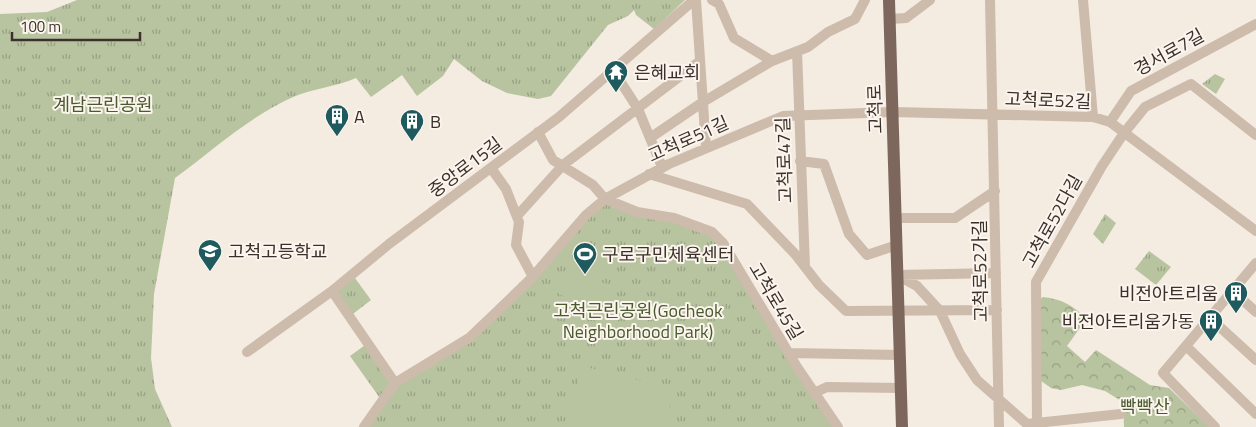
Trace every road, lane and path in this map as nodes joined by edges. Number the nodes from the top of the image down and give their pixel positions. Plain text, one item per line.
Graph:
1 (695, 0) edge
2 (712, 0) edge
3 (865, 0) edge
4 (889, 0) edge
5 (930, 0) edge
6 (990, 0) edge
7 (1083, 0) edge
8 (890, 19) junction
9 (1256, 24) edge
10 (797, 51) junction
11 (700, 61) junction
12 (772, 61) junction
13 (613, 70) junction
14 (703, 102) junction
15 (638, 109) junction
16 (893, 112) junction
17 (994, 114) junction
18 (799, 116) junction
19 (1093, 117) junction
20 (1110, 122) junction
21 (538, 132) junction
22 (1124, 133) junction
23 (1256, 135) edge
24 (650, 138) junction
25 (706, 148) junction
26 (800, 161) junction
27 (563, 165) junction
28 (662, 167) junction
29 (491, 168) junction
30 (649, 174) junction
31 (995, 191) junction
32 (605, 199) junction
33 (517, 216) junction
34 (896, 218) junction
35 (1256, 231) edge
36 (896, 246) junction
37 (1256, 263) edge
38 (805, 267) junction
39 (996, 272) junction
40 (897, 275) junction
41 (533, 276) junction
42 (332, 291) junction
43 (1233, 291) junction
44 (997, 310) junction
45 (940, 311) junction
46 (898, 312) junction
47 (1256, 312) edge
48 (1210, 318) junction
49 (1186, 346) junction
50 (248, 352) dead end
51 (789, 354) junction
52 (900, 355) junction
53 (1256, 360) edge
54 (395, 383) junction
55 (901, 388) junction
56 (814, 393) junction
57 (998, 401) junction
58 (1121, 414) dead end
59 (1256, 414) edge
60 (1037, 423) junction
61 (1062, 424) edge
62 (364, 427) edge
63 (838, 427) edge
64 (902, 427) edge
65 (999, 427) edge
66 (1215, 427) edge

1 - 11 street, 중앙로15길
1 - 13 street, 중앙로15길
2 - 12 street
3 - 10 street
4 - 8 main road, 고척로
5 - 8 street
6 - 17 street, 고척로52가길
7 - 19 street
8 - 16 main road, 고척로
9 - 20 street, 경서로7길
10 - 12 street
10 - 18 street, 고척로47길
11 - 14 street, 중앙로15길
11 - 15 street
12 - 14 street
13 - 15 street
13 - 21 street, 중앙로15길
14 - 24 street
14 - 25 street, 중앙로15길
15 - 24 street
15 - 27 street
16 - 17 street, 고척로52길
16 - 18 street, 고척로51길
16 - 34 main road, 고척로
17 - 19 street, 고척로52길
17 - 31 street, 고척로52가길
18 - 25 street, 고척로51길
18 - 26 street, 고척로47길
19 - 20 street, 고척로52길
20 - 22 street, 고척로52길
21 - 27 street, 고척로45길
21 - 29 street, 중앙로15길
22 - 23 street, 고척로52다길
22 - 35 street, 고척로52길
22 - 60 street, 고척로52다길
24 - 28 street
25 - 28 street, 고척로51길
26 - 36 street
26 - 38 street, 고척로47길
27 - 32 street, 고척로45길
27 - 33 street
28 - 30 street, 고척로51길
29 - 33 street
29 - 42 street, 중앙로15길
30 - 32 street, 고척로51길
30 - 38 street, 고척로47길
31 - 34 street
31 - 39 street, 고척로52가길
32 - 41 street, 고척로51길
32 - 51 street, 고척로45길
33 - 41 street
34 - 36 main road, 고척로
36 - 40 main road, 고척로
37 - 43 street
38 - 46 street, 고척로47길
39 - 40 street
39 - 44 street, 고척로52가길
40 - 45 street
40 - 46 main road, 고척로
41 - 54 street, 고척로51길
42 - 50 street, 중앙로15길
42 - 54 street
43 - 47 street
43 - 48 street
44 - 45 street
44 - 57 street, 고척로52가길
45 - 46 street
45 - 57 street
46 - 52 main road, 고척로
48 - 49 street
48 - 53 street
49 - 59 street
49 - 66 street
51 - 52 street
51 - 56 street, 고척로45길
52 - 55 main road, 고척로
54 - 62 street, 고척로51길
55 - 56 street
55 - 64 main road, 고척로
56 - 63 street, 고척로45길
57 - 60 street
57 - 65 street, 고척로52가길
58 - 61 street
60 - 61 street

